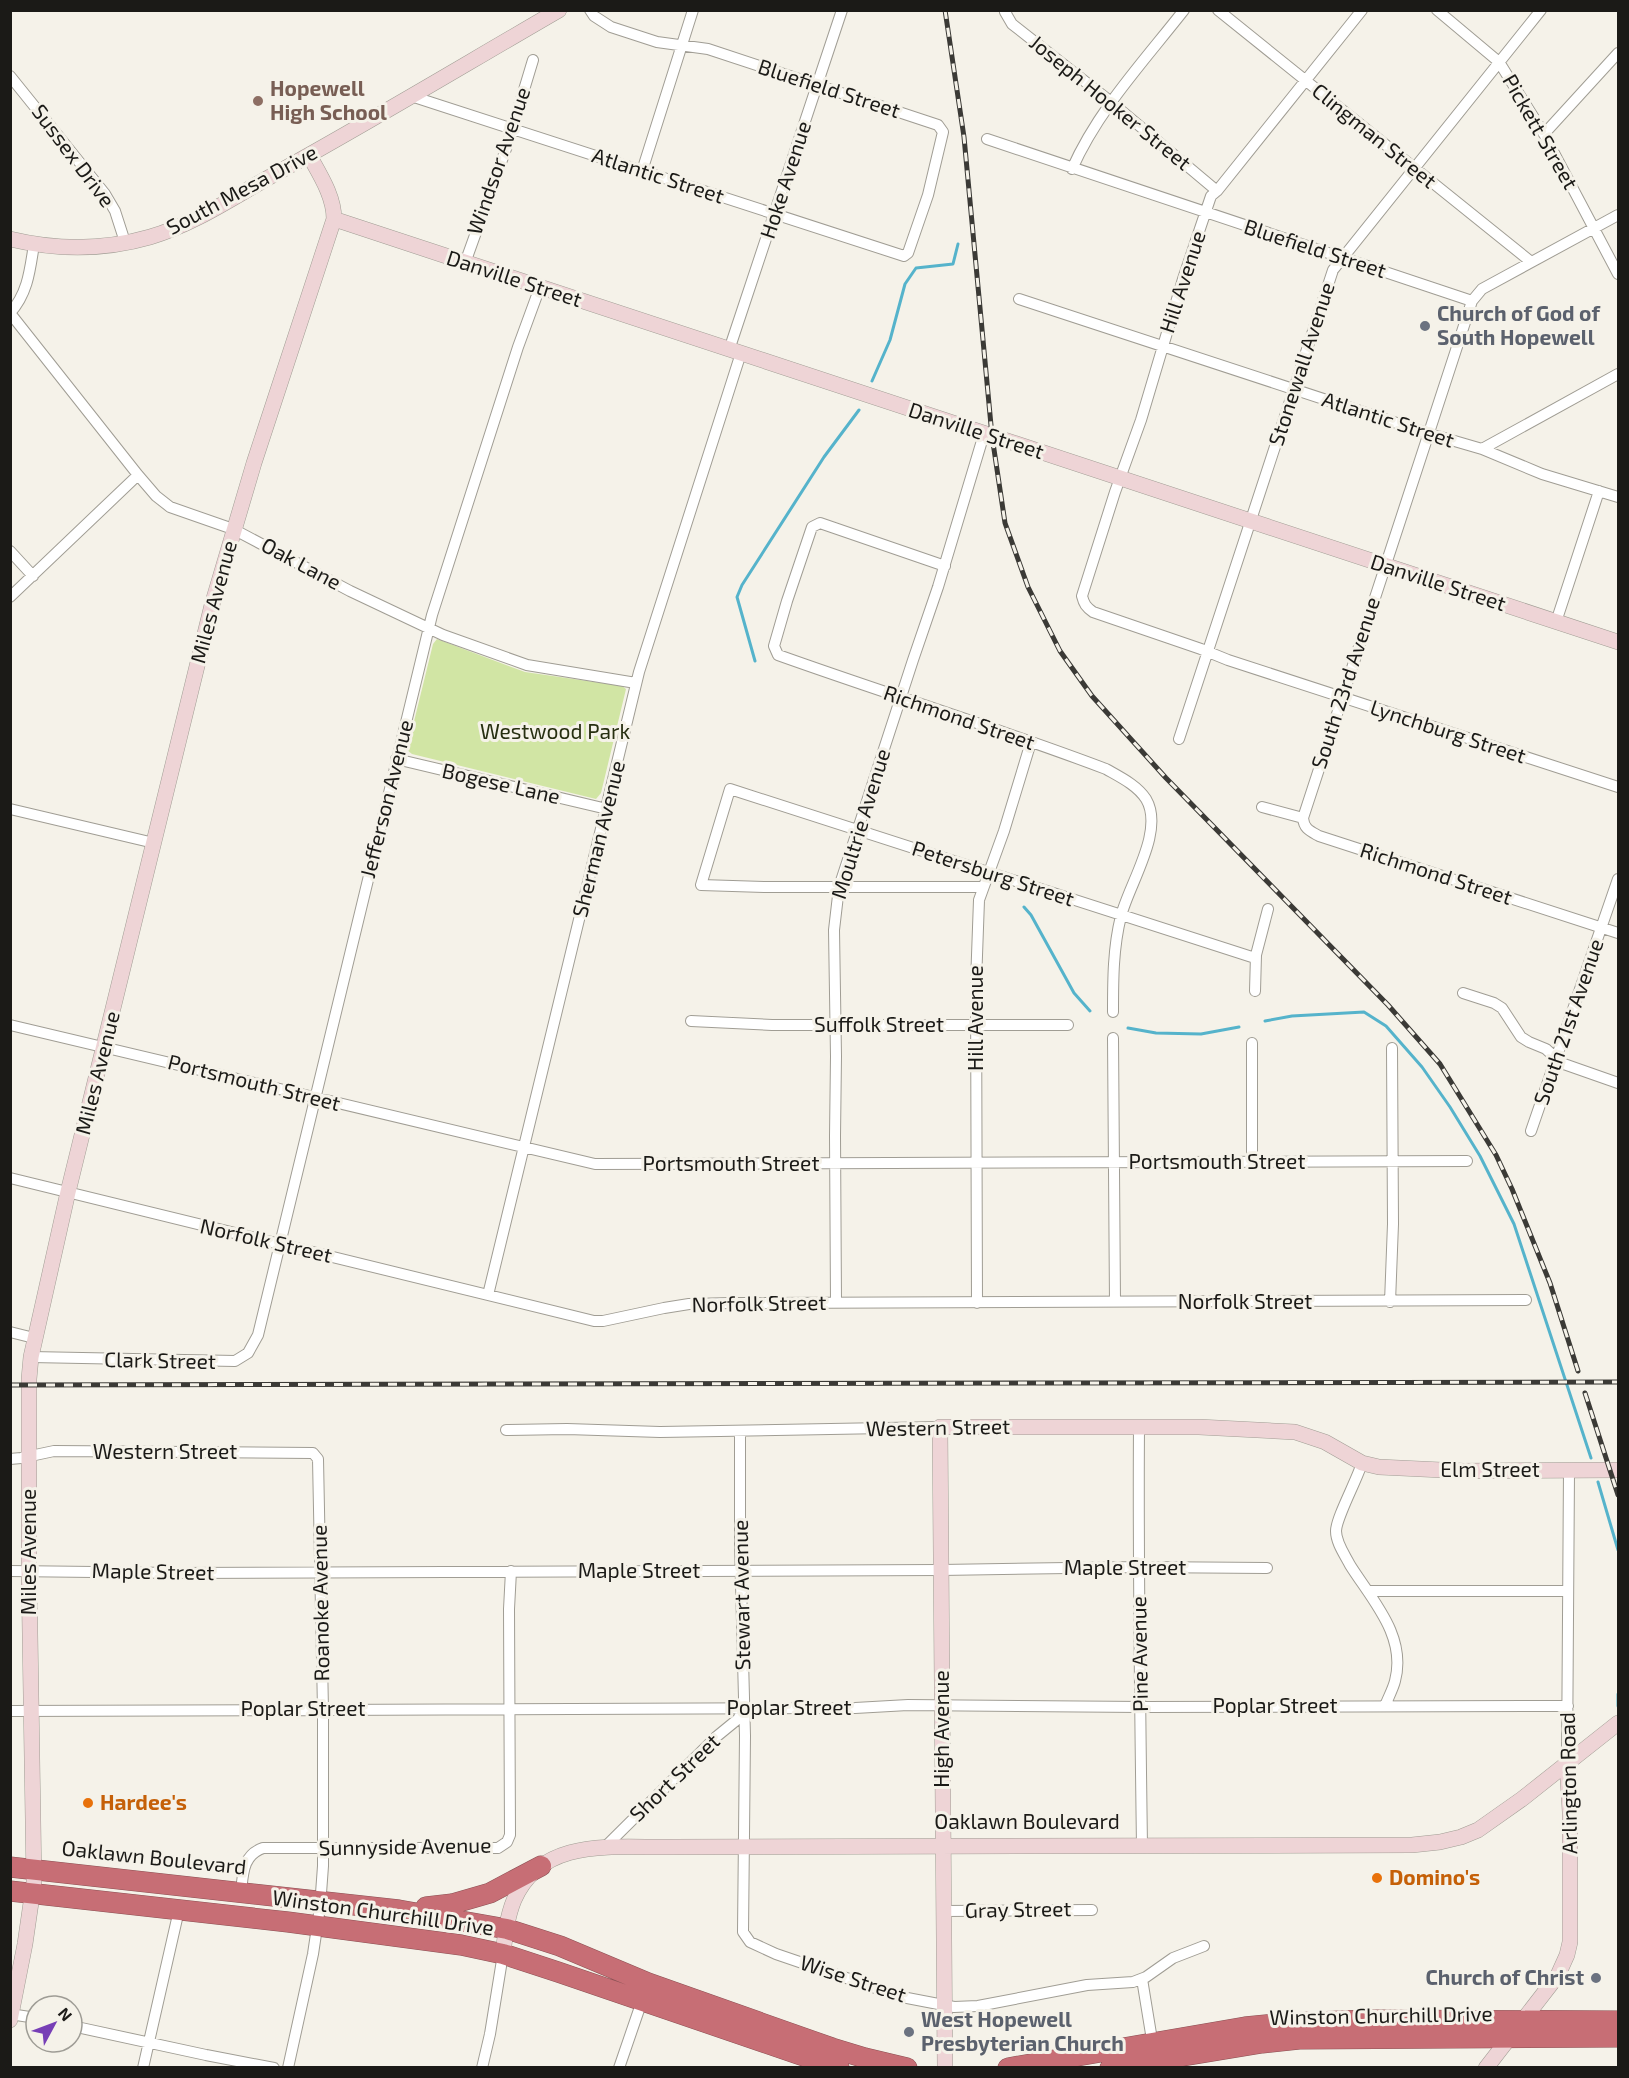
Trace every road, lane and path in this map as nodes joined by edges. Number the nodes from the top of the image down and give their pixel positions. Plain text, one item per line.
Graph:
1 (559, 10) edge
2 (590, 10) edge
3 (693, 10) edge
4 (842, 10) edge
5 (1184, 10) edge
6 (1218, 10) edge
7 (1362, 10) edge
8 (1437, 10) edge
9 (1541, 10) edge
10 (1006, 11) edge
11 (682, 45) junction
12 (1618, 53) edge
13 (533, 60) dead end
14 (1499, 62) junction
15 (10, 76) edge
16 (1305, 81) junction
17 (817, 85) junction
18 (411, 96) junction
19 (1111, 102) junction
20 (512, 128) junction
21 (1544, 134) junction
22 (987, 140) dead end
23 (309, 155) junction
24 (1414, 168) junction
25 (1072, 169) junction
26 (642, 171) junction
27 (1217, 191) junction
28 (1205, 213) junction
29 (775, 214) junction
30 (1618, 215) edge
31 (334, 219) junction
32 (1594, 228) junction
33 (10, 239) edge
34 (125, 242) junction
35 (34, 244) junction
36 (904, 256) joint
37 (1342, 258) junction
38 (1530, 261) junction
39 (465, 263) junction
40 (1618, 274) edge
41 (540, 287) junction
42 (1019, 299) dead end
43 (1472, 301) junction
44 (10, 313) edge
45 (1163, 346) junction
46 (735, 352) junction
47 (1618, 374) edge
48 (1294, 390) junction
49 (984, 434) junction
50 (1427, 434) junction
51 (1482, 449) junction
52 (138, 475) junction
53 (1120, 478) junction
54 (1599, 491) junction
55 (1618, 497) edge
56 (1250, 521) junction
57 (233, 529) junction
58 (10, 551) edge
59 (1385, 565) junction
60 (945, 566) junction
61 (33, 576) junction
62 (1082, 596) joint
63 (10, 597) edge
64 (1556, 622) junction
65 (429, 628) junction
66 (1618, 642) edge
67 (1209, 652) junction
68 (636, 683) junction
69 (1342, 697) junction
70 (901, 698) junction
71 (1179, 739) dead end
72 (1031, 742) junction
73 (396, 759) junction
74 (1618, 788) edge
75 (1262, 807) dead end
76 (10, 809) edge
77 (607, 809) junction
78 (1303, 818) junction
79 (857, 830) junction
80 (154, 843) junction
81 (988, 872) junction
82 (1618, 879) edge
83 (983, 886) junction
84 (839, 887) junction
85 (1268, 909) dead end
86 (1121, 915) junction
87 (1602, 927) junction
88 (1618, 933) edge
89 (1255, 958) junction
90 (1255, 991) dead end
91 (1462, 993) dead end
92 (1113, 1012) dead end
93 (691, 1021) dead end
94 (976, 1024) junction
95 (10, 1025) edge
96 (836, 1025) junction
97 (1068, 1025) dead end
98 (1113, 1038) dead end
99 (1252, 1043) dead end
100 (104, 1047) junction
101 (1392, 1048) dead end
102 (1557, 1059) junction
103 (1618, 1083) edge
104 (315, 1098) junction
105 (1531, 1131) dead end
106 (523, 1148) junction
107 (1392, 1161) junction
108 (1467, 1161) dead end
109 (1114, 1162) junction
110 (1252, 1163) junction
111 (835, 1164) junction
112 (976, 1164) junction
113 (10, 1178) edge
114 (68, 1192) junction
115 (278, 1244) junction
116 (488, 1295) junction
117 (1526, 1300) dead end
118 (836, 1302) junction
119 (1115, 1302) junction
120 (1390, 1302) junction
121 (977, 1303) junction
122 (262, 1318) joint
123 (10, 1332) edge
124 (34, 1338) junction
125 (31, 1357) junction
126 (1139, 1426) junction
127 (940, 1427) junction
128 (506, 1430) dead end
129 (740, 1431) junction
130 (29, 1456) junction
131 (10, 1458) edge
132 (318, 1459) joint
133 (1362, 1463) junction
134 (1618, 1470) edge
135 (1569, 1471) junction
136 (1138, 1567) junction
137 (1267, 1568) dead end
138 (741, 1570) junction
139 (941, 1570) junction
140 (10, 1571) edge
141 (29, 1571) junction
142 (511, 1571) junction
143 (320, 1572) junction
144 (1568, 1590) junction
145 (1368, 1591) junction
146 (942, 1706) junction
147 (1385, 1706) junction
148 (1568, 1706) junction
149 (1142, 1707) junction
150 (744, 1708) junction
151 (509, 1709) junction
152 (322, 1710) junction
153 (10, 1711) edge
154 (30, 1711) junction
155 (1618, 1723) edge
156 (1567, 1764) junction
157 (942, 1846) junction
158 (1142, 1846) junction
159 (744, 1847) junction
160 (323, 1848) junction
161 (604, 1848) junction
162 (541, 1866) junction
163 (10, 1867) edge
164 (34, 1869) junction
165 (10, 1892) edge
166 (241, 1892) junction
167 (33, 1894) junction
168 (321, 1901) junction
169 (179, 1910) junction
170 (1092, 1910) dead end
171 (399, 1911) junction
172 (944, 1911) junction
173 (317, 1927) junction
174 (507, 1929) junction
175 (746, 1938) joint
176 (1204, 1946) dead end
177 (502, 1954) junction
178 (1142, 1978) junction
179 (645, 1992) junction
180 (944, 2005) junction
181 (11, 2016) edge
182 (1523, 2020) junction
183 (1618, 2021) edge
184 (84, 2029) edge
185 (1509, 2037) junction
186 (1618, 2037) edge
187 (148, 2042) junction
188 (1154, 2052) junction
189 (144, 2067) edge
190 (274, 2067) edge
191 (288, 2067) edge
192 (482, 2067) edge
193 (619, 2067) edge
194 (839, 2067) edge
195 (907, 2067) edge
196 (945, 2067) edge
197 (1008, 2067) edge
198 (1110, 2067) edge
199 (1486, 2067) edge

1 - 18 street, South Mesa Drive
2 - 11 street, Bluefield Street
3 - 11 street
4 - 17 street, Hoke Avenue
5 - 19 street
6 - 16 street, Clingman Street
7 - 16 street, Hill Avenue
8 - 14 street, Pickett Street
9 - 14 street, Stonewall Avenue
10 - 19 street, Joseph Hooker Street
11 - 17 street, Bluefield Street
11 - 26 street
12 - 21 street
13 - 20 street, Windsor Avenue
14 - 21 street, Pickett Street
14 - 24 street, Stonewall Avenue
15 - 34 street, Sussex Drive
16 - 24 street, Clingman Street
16 - 27 street, Hill Avenue
17 - 29 street, Hoke Avenue
17 - 36 street, Bluefield Street
18 - 20 street, Atlantic Street
18 - 23 street, South Mesa Drive
19 - 25 street
19 - 27 street, Joseph Hooker Street
20 - 26 street, Atlantic Street
20 - 39 street, Windsor Avenue
21 - 32 street, Pickett Street
22 - 25 street, Bluefield Street
23 - 31 street
23 - 34 street, South Mesa Drive
24 - 37 street, Stonewall Avenue
24 - 38 street, Clingman Street
25 - 28 street, Bluefield Street
26 - 29 street, Atlantic Street
27 - 28 street, Hill Avenue
28 - 37 street, Bluefield Street
28 - 45 street, Hill Avenue
29 - 36 street, Atlantic Street
29 - 46 street, Hoke Avenue
30 - 32 street
31 - 39 street, Danville Street
31 - 57 street, Miles Avenue
32 - 38 street
32 - 40 street, Pickett Street
33 - 35 street, South Mesa Drive
34 - 35 street, South Mesa Drive
35 - 44 street
37 - 43 street, Bluefield Street
37 - 48 street, Stonewall Avenue
38 - 43 street
39 - 41 street, Danville Street
41 - 46 street, Danville Street
41 - 65 street, Jefferson Avenue
42 - 45 street, Atlantic Street
43 - 50 street, South 23rd Avenue
44 - 52 street, Oak Lane
45 - 48 street, Atlantic Street
45 - 53 street, Hill Avenue
46 - 49 street, Danville Street
46 - 68 street, Sherman Avenue
47 - 51 street
48 - 50 street, Atlantic Street
48 - 56 street, Stonewall Avenue
49 - 53 street, Danville Street
49 - 60 street, Moultrie Avenue
50 - 51 street, Atlantic Street
50 - 59 street, South 23rd Avenue
51 - 54 street, Atlantic Street
52 - 57 street, Oak Lane
52 - 61 street
53 - 56 street, Danville Street
53 - 62 street, Hill Avenue
54 - 55 street, Atlantic Street
54 - 64 street
56 - 59 street, Danville Street
56 - 67 street, Stonewall Avenue
57 - 65 street, Oak Lane
57 - 80 street, Miles Avenue
58 - 61 street
59 - 64 street, Danville Street
59 - 69 street, South 23rd Avenue
60 - 70 street, Moultrie Avenue
60 - 70 street, Richmond Street
61 - 63 street
62 - 67 street, Lynchburg Street
64 - 66 street, Danville Street
65 - 68 street, Oak Lane
65 - 73 street, Jefferson Avenue
67 - 69 street, Lynchburg Street
67 - 71 street, Stonewall Avenue
68 - 77 street, Sherman Avenue
69 - 74 street, Lynchburg Street
69 - 78 street, South 23rd Avenue
70 - 72 street, Richmond Street
70 - 79 street, Moultrie Avenue
72 - 81 street, Hill Avenue
72 - 86 street, Richmond Street
73 - 77 street, Bogese Lane
73 - 104 street, Jefferson Avenue
75 - 78 street, Richmond Street
76 - 80 street
77 - 106 street, Sherman Avenue
78 - 87 street, Richmond Street
79 - 81 street, Petersburg Street
79 - 84 street, Moultrie Avenue
79 - 84 street, Petersburg Street
80 - 100 street, Miles Avenue
81 - 83 street, Hill Avenue
81 - 86 street, Petersburg Street
82 - 87 street, South 21st Avenue
83 - 84 street
83 - 94 street, Hill Avenue
84 - 96 street, Moultrie Avenue
85 - 89 street
86 - 89 street, Petersburg Street
86 - 92 street
87 - 88 street, Richmond Street
87 - 102 street, South 21st Avenue
89 - 90 street
91 - 102 street
93 - 96 street, Suffolk Street
94 - 96 street, Suffolk Street
94 - 97 street, Suffolk Street
94 - 112 street, Hill Avenue
95 - 100 street, Portsmouth Street
96 - 111 street, Moultrie Avenue
98 - 109 street
99 - 110 street
100 - 104 street, Portsmouth Street
100 - 114 street, Miles Avenue
101 - 107 street
102 - 103 street
102 - 105 street, South 21st Avenue
104 - 106 street, Portsmouth Street
104 - 115 street, Jefferson Avenue
106 - 111 street, Portsmouth Street
106 - 116 street, Sherman Avenue
107 - 108 street, Portsmouth Street
107 - 110 street, Portsmouth Street
107 - 120 street
109 - 110 street, Portsmouth Street
109 - 112 street, Portsmouth Street
109 - 119 street
111 - 112 street, Portsmouth Street
111 - 118 street, Moultrie Avenue
112 - 121 street, Hill Avenue
113 - 114 street, Norfolk Street
114 - 115 street, Norfolk Street
114 - 124 street, Miles Avenue
115 - 116 street, Norfolk Street
115 - 122 street, Jefferson Avenue
116 - 118 street, Norfolk Street
117 - 120 street, Norfolk Street
118 - 121 street, Norfolk Street
119 - 120 street, Norfolk Street
119 - 121 street, Norfolk Street
122 - 125 street, Clark Street
123 - 124 street
124 - 125 street, Miles Avenue
125 - 130 street, Miles Avenue
126 - 127 street, Western Street
126 - 133 street, Western Street
126 - 136 street, Pine Avenue
127 - 129 street, Western Street
127 - 139 street, High Avenue
128 - 129 street, Western Street
129 - 138 street, Stewart Avenue
130 - 131 street, Western Street
130 - 132 street, Western Street
130 - 141 street, Miles Avenue
132 - 143 street, Roanoke Avenue
133 - 135 street, Elm Street
133 - 145 street
134 - 135 street, Elm Street
135 - 144 street, Arlington Road
136 - 137 street, Maple Street
136 - 139 street, Maple Street
136 - 149 street, Pine Avenue
138 - 139 street, Maple Street
138 - 142 street, Maple Street
138 - 150 street, Stewart Avenue
139 - 146 street, High Avenue
140 - 141 street, Maple Street
141 - 143 street, Maple Street
141 - 154 street, Miles Avenue
142 - 143 street, Maple Street
142 - 151 street, Sunnyside Avenue
143 - 152 street, Roanoke Avenue
144 - 145 street
144 - 148 street, Arlington Road
145 - 147 street
146 - 149 street, Poplar Street
146 - 150 street, Poplar Street
146 - 157 street, High Avenue
147 - 148 street, Poplar Street
147 - 149 street, Poplar Street
148 - 156 street, Arlington Road
149 - 158 street, Pine Avenue
150 - 151 street, Poplar Street
150 - 159 street, Stewart Avenue
150 - 161 street, Short Street
151 - 152 street, Poplar Street
151 - 160 street, Sunnyside Avenue
152 - 154 street, Poplar Street
152 - 160 street, Roanoke Avenue
153 - 154 street, Poplar Street
154 - 164 street, Miles Avenue
155 - 156 street, Oaklawn Boulevard
156 - 158 street, Oaklawn Boulevard
156 - 182 street, Arlington Road
157 - 158 street, Oaklawn Boulevard
157 - 159 street, Oaklawn Boulevard
157 - 172 street, High Avenue
159 - 161 street, Oaklawn Boulevard
159 - 175 street, Stewart Avenue
160 - 166 street, Sunnyside Avenue
160 - 168 street, Roanoke Avenue
161 - 162 street, Oaklawn Boulevard
162 - 171 highway
162 - 174 street, Oaklawn Boulevard
163 - 164 highway, Oaklawn Boulevard
164 - 166 highway, Oaklawn Boulevard
164 - 167 street, Miles Avenue
165 - 167 highway, Winston Churchill Drive
166 - 168 highway, Oaklawn Boulevard
167 - 169 highway, Winston Churchill Drive
167 - 181 street, Miles Avenue
168 - 171 highway, Oaklawn Boulevard
168 - 173 street, Roanoke Avenue
169 - 173 highway, Winston Churchill Drive
169 - 187 street
170 - 172 street, Gray Street
171 - 174 highway, Oaklawn Boulevard
172 - 180 street, High Avenue
173 - 177 highway, Winston Churchill Drive
173 - 191 street, Roanoke Avenue
174 - 177 street, Oaklawn Boulevard
174 - 179 highway, Winston Churchill Drive
175 - 180 street, Wise Street
176 - 178 street
177 - 179 highway, Winston Churchill Drive
177 - 192 street
178 - 180 street, Wise Street
178 - 188 street
179 - 193 street
179 - 194 highway, Winston Churchill Drive
179 - 195 highway, Winston Churchill Drive
180 - 196 street, High Avenue
182 - 183 highway, Winston Churchill Drive
182 - 185 street, Arlington Road
182 - 188 highway, Winston Churchill Drive
184 - 187 street
185 - 186 highway, Winston Churchill Drive
185 - 188 highway, Winston Churchill Drive
185 - 199 street, Arlington Road
187 - 189 street
187 - 190 street
188 - 197 highway, Winston Churchill Drive
188 - 198 highway, Winston Churchill Drive

